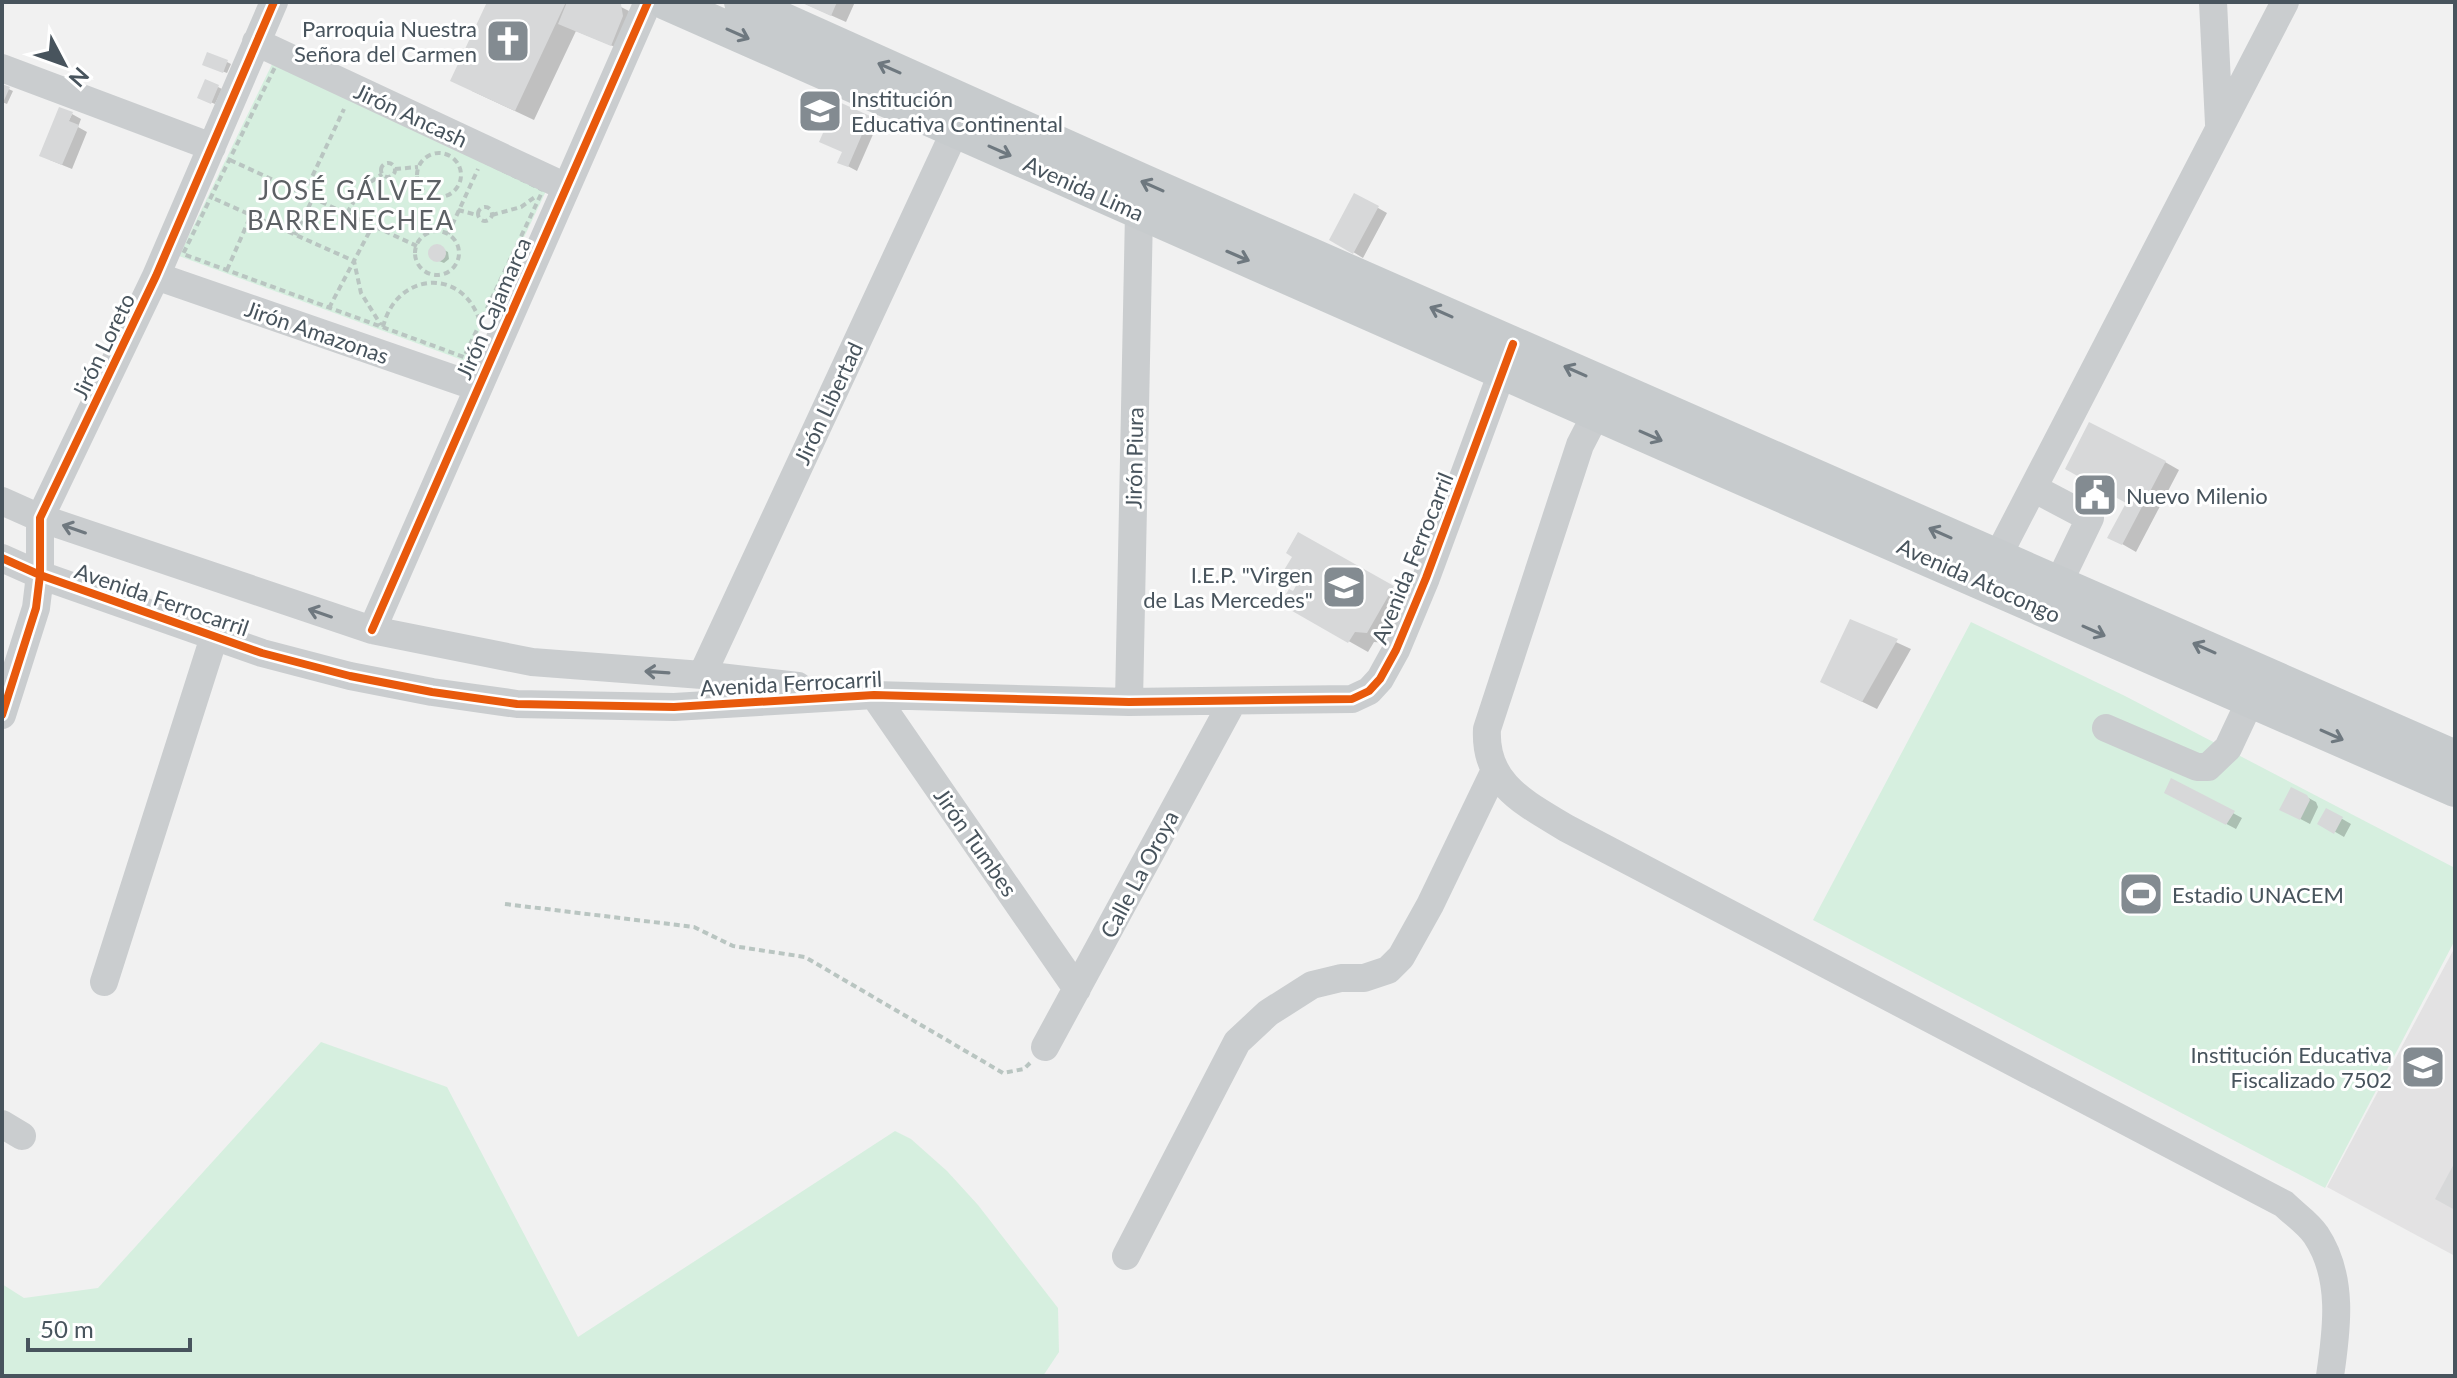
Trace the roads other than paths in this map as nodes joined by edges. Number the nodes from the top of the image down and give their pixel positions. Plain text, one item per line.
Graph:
1 (274, 2) edge
2 (648, 2) edge
3 (666, 2) edge
4 (742, 2) edge
5 (2213, 2) edge
6 (2285, 2) edge
7 (256, 42) junction
8 (2, 68) edge
9 (2220, 125) junction
10 (955, 131) junction
11 (225, 153) junction
12 (555, 188) junction
13 (1139, 213) junction
14 (156, 276) junction
15 (1508, 357) junction
16 (477, 387) junction
17 (1608, 401) junction
18 (2033, 488) junction
19 (2, 501) edge
20 (40, 518) junction
21 (2, 558) edge
22 (1991, 570) junction
23 (40, 575) junction
24 (2052, 597) junction
25 (372, 630) junction
26 (214, 637) junction
27 (702, 675) junction
28 (2257, 687) junction
29 (874, 695) junction
30 (1233, 701) junction
31 (1129, 702) junction
32 (2, 715) edge
33 (2106, 728) dead end
34 (1495, 770) junction
35 (2448, 771) edge
36 (104, 982) dead end
37 (1077, 989) junction
38 (1045, 1047) road end
39 (1126, 1256) dead end
40 (2330, 1376) edge

1 - 7 street, Jirón Loreto
2 - 12 street, Jirón Cajamarca
3 -> 10 main road, Avenida Lima
15 -> 4 main road, Avenida Lima
5 - 9 street
6 - 9 street
7 - 11 street, Jirón Loreto
7 - 12 street, Jirón Ancash
8 - 11 street
9 - 18 street
10 -> 13 main road, Avenida Lima
10 - 27 street, Jirón Libertad
11 - 14 street, Jirón Loreto
12 - 16 street, Jirón Cajamarca
13 -> 15 main road, Avenida Lima
13 - 31 street, Jirón Piura
14 - 16 street, Jirón Amazonas
14 - 20 street, Jirón Loreto
15 - 17 main road, Avenida Atocongo
15 - 30 street, Avenida Ferrocarril
16 - 25 street, Jirón Cajamarca
17 - 22 main road, Avenida Atocongo
17 - 34 street
18 - 22 street
18 - 24 street
19 - 20 street, Avenida Ferrocarril
20 - 23 street, Jirón Loreto
25 -> 20 street, Avenida Ferrocarril
21 - 23 street, Avenida Ferrocarril
22 - 24 main road, Avenida Atocongo
23 - 26 street, Avenida Ferrocarril
23 - 32 street, Jirón Loreto
24 - 28 main road, Avenida Atocongo
27 -> 25 street, Avenida Ferrocarril
26 - 29 street, Avenida Ferrocarril
26 - 36 street
27 - 29 street, Avenida Ferrocarril
28 - 33 street
28 - 35 main road, Avenida Atocongo
29 - 31 street, Avenida Ferrocarril
29 - 37 street, Jirón Tumbes
30 - 31 street, Avenida Ferrocarril
30 - 37 street, Calle La Oroya
34 - 39 street
34 - 40 street
37 - 38 street, Calle La Oroya

